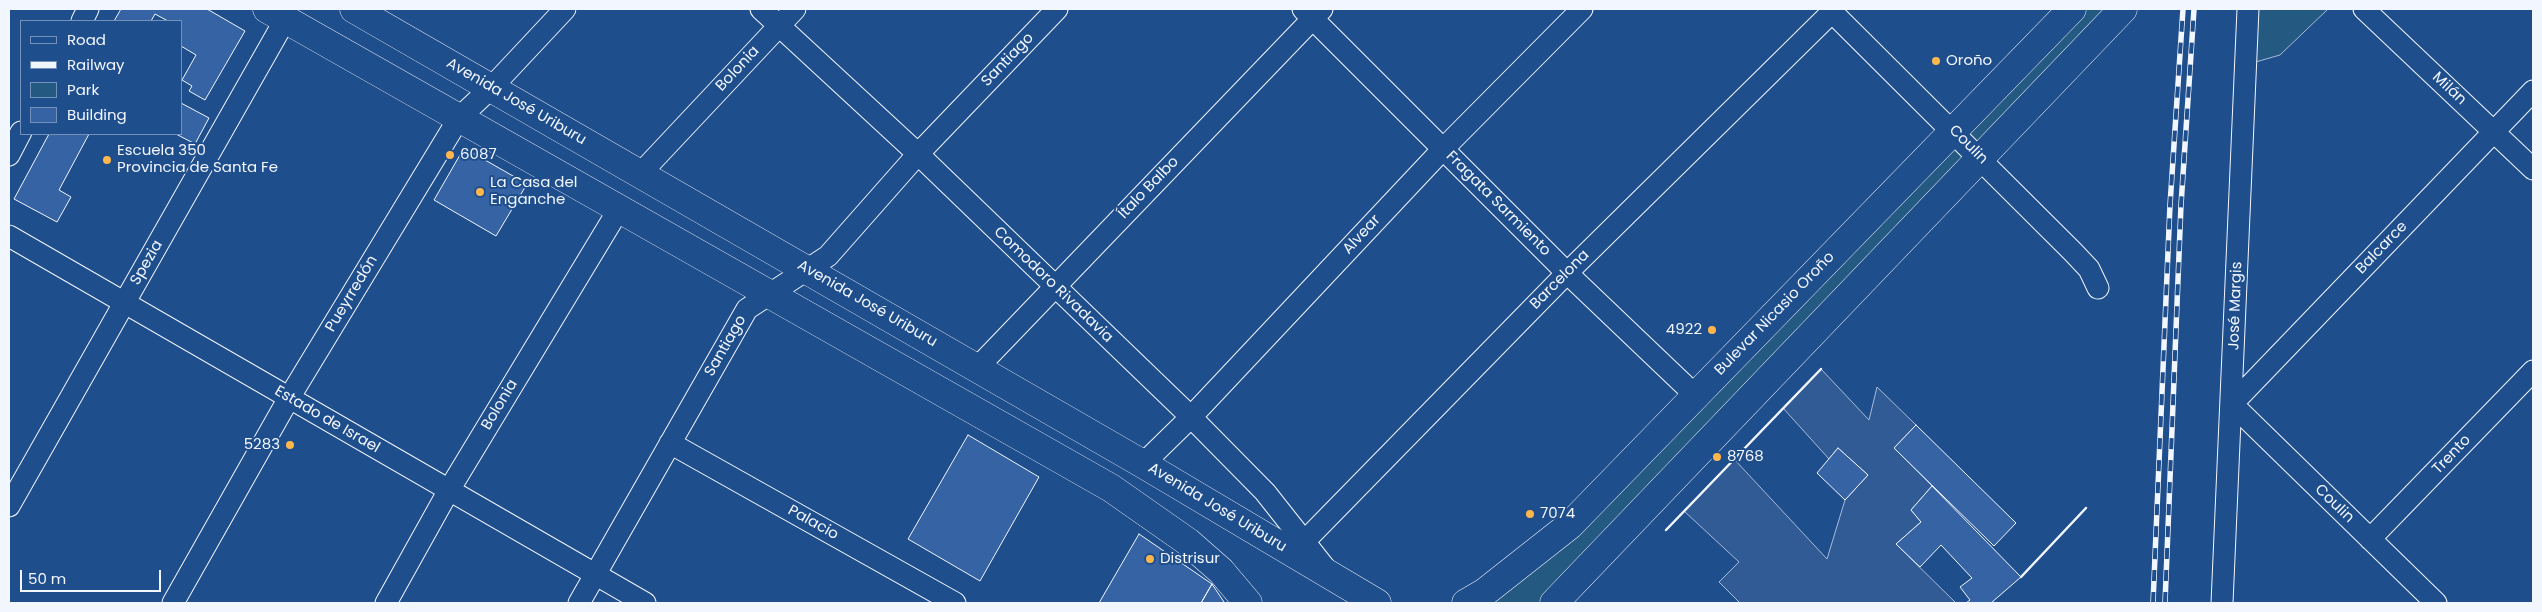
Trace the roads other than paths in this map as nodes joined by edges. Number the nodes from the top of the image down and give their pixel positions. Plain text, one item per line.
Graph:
1 (354, 9) edge
2 (565, 9) edge
3 (761, 9) edge
4 (795, 9) edge
5 (1057, 9) edge
6 (1582, 9) edge
7 (2124, 9) edge
8 (2248, 9) edge
9 (2364, 9) edge
10 (1830, 10) edge
11 (1312, 12) edge
12 (276, 14) edge
13 (2063, 14) edge
14 (778, 26) junction
15 (491, 88) junction
16 (2533, 91) edge
17 (459, 118) junction
18 (1954, 131) junction
19 (2494, 131) junction
20 (20, 134) edge
21 (1443, 149) junction
22 (918, 154) junction
23 (9, 155) edge
24 (1981, 158) junction
25 (2533, 169) edge
26 (640, 174) junction
27 (619, 209) junction
28 (9, 236) edge
29 (806, 269) junction
30 (1567, 273) junction
31 (1053, 287) junction
32 (2098, 288) dead end
33 (770, 294) junction
34 (124, 302) junction
35 (977, 368) junction
36 (2533, 371) edge
37 (1696, 396) junction
38 (289, 398) junction
39 (2232, 404) junction
40 (1191, 417) junction
41 (670, 443) junction
42 (1143, 464) junction
43 (449, 490) junction
44 (9, 506) edge
45 (2370, 539) junction
46 (1299, 547) junction
47 (595, 575) junction
48 (173, 603) edge
49 (386, 603) edge
50 (579, 603) edge
51 (645, 603) edge
52 (955, 603) edge
53 (1248, 603) edge
54 (1377, 603) edge
55 (1466, 603) edge
56 (1555, 603) edge
57 (2222, 603) edge
58 (2436, 603) edge

1 - 15 main road, Avenida José Uriburu
2 - 15 street, Pueyrredón
3 - 14 street, Comodoro Rivadavia
4 - 14 street, Bolonia
5 - 22 street, Santiago
6 - 21 street, Alvear
7 - 24 main road
8 - 39 street, José Margis
9 - 19 street, Milán
10 - 18 street, Coulin
10 - 30 street, Barcelona
11 - 21 street, Fragata Sarmiento
11 - 31 street, Ítalo Balbo
12 - 17 main road
12 - 34 street, Spezia
13 - 18 main road, Bulevar Nicasio Oroño
14 - 22 street, Comodoro Rivadavia
14 - 26 street, Bolonia
15 - 17 street, Pueyrredón
15 - 26 main road, Avenida José Uriburu
16 - 19 street, Balcarce
17 - 27 main road
17 - 38 street, Pueyrredón
18 - 24 street, Coulin
18 - 37 main road, Bulevar Nicasio Oroño
19 - 25 street, Milán
19 - 39 street, Balcarce
20 - 23 street
21 - 30 street, Fragata Sarmiento
21 - 40 street, Alvear
22 - 29 street, Santiago
22 - 31 street, Comodoro Rivadavia
24 - 32 street, Coulin
24 - 56 main road
26 - 29 main road, Avenida José Uriburu
27 - 33 main road
27 - 43 street, Bolonia
28 - 34 street, Estado de Israel
29 - 33 street, Santiago
29 - 35 main road, Avenida José Uriburu
30 - 37 street, Fragata Sarmiento
30 - 46 street, Barcelona
31 - 35 street, Ítalo Balbo
31 - 40 street, Comodoro Rivadavia
33 - 41 street, Santiago
33 - 53 main road
34 - 38 street, Estado de Israel
34 - 44 street, Spezia
35 - 42 main road, Avenida José Uriburu
36 - 45 street, Trento
37 - 55 main road, Bulevar Nicasio Oroño
38 - 43 street, Estado de Israel
38 - 48 street, Pueyrredón
39 - 45 street, Coulin
39 - 57 street, José Margis
40 - 42 street, Alvear
40 - 46 street, Comodoro Rivadavia
41 - 47 street, Santiago
41 - 52 street, Palacio
42 - 46 main road, Avenida José Uriburu
43 - 47 street, Estado de Israel
43 - 49 street, Bolonia
45 - 58 street, Coulin
46 - 54 main road, Avenida José Uriburu
47 - 50 street, Santiago
47 - 51 street, Estado de Israel

